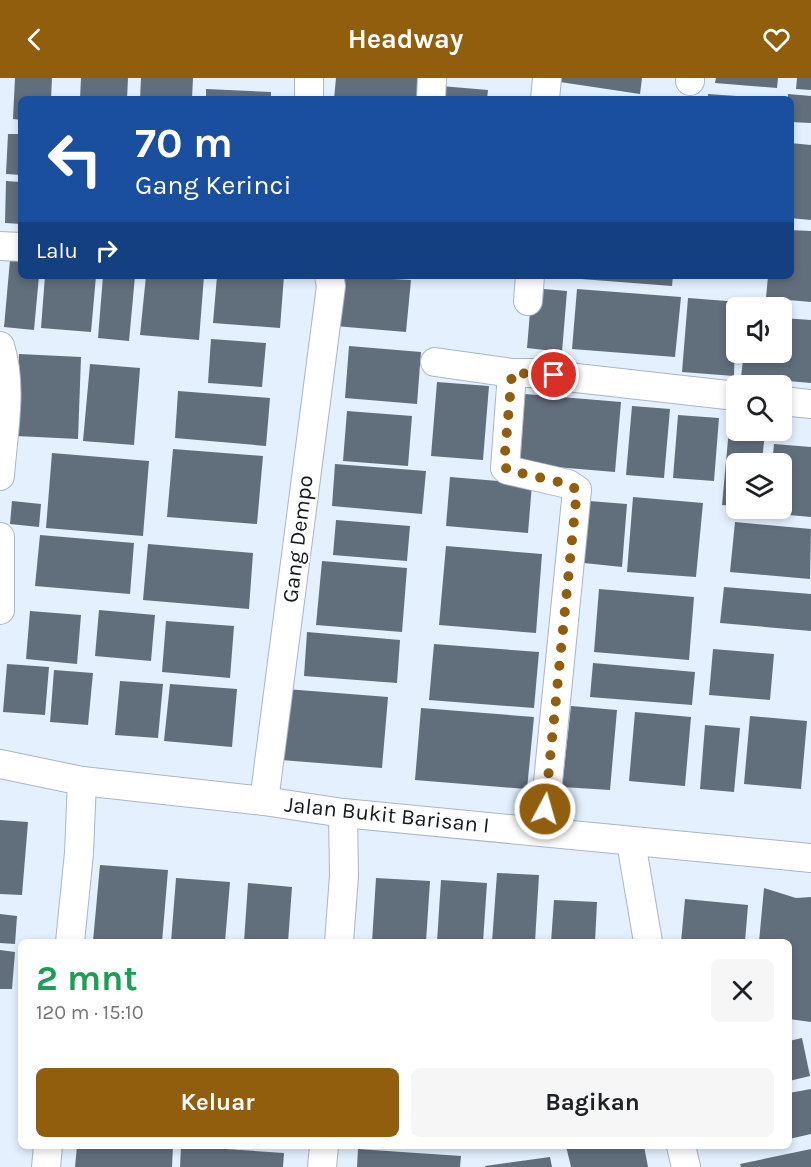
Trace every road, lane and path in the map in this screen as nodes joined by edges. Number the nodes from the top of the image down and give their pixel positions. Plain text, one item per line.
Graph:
1 (309, 78) edge
2 (432, 78) edge
3 (547, 78) edge
4 (309, 96) edge
5 (431, 96) edge
6 (545, 96) edge
7 (0, 246) edge
8 (18, 247) edge
9 (330, 279) edge
10 (0, 346) edge
11 (435, 362) dead end
12 (512, 373) junction
13 (726, 395) edge
14 (792, 402) edge
15 (811, 404) edge
16 (0, 476) edge
17 (0, 537) edge
18 (0, 610) edge
19 (0, 764) edge
20 (82, 781) junction
21 (264, 801) junction
22 (343, 813) junction
23 (543, 832) junction
24 (631, 842) junction
25 (811, 858) edge
26 (70, 939) edge
27 (339, 939) edge
28 (647, 939) edge
29 (48, 1149) edge
30 (324, 1149) edge
31 (682, 1149) edge
32 (46, 1167) edge
33 (322, 1167) edge
34 (686, 1167) edge

1 - 4 street
2 - 5 street
3 - 6 street
7 - 8 street
9 - 21 street, Gang Dempo
10 - 16 street
11 - 12 street
12 - 13 street
12 - 23 street
14 - 15 street
17 - 18 street
19 - 20 street, Jalan Bukit Barisan I
20 - 21 street, Jalan Bukit Barisan I
20 - 26 street
21 - 22 street, Jalan Bukit Barisan I
22 - 23 street, Jalan Bukit Barisan I
22 - 27 street
23 - 24 street, Jalan Bukit Barisan I
24 - 25 street, Jalan Bukit Barisan I
24 - 28 street
29 - 32 street
30 - 33 street
31 - 34 street

